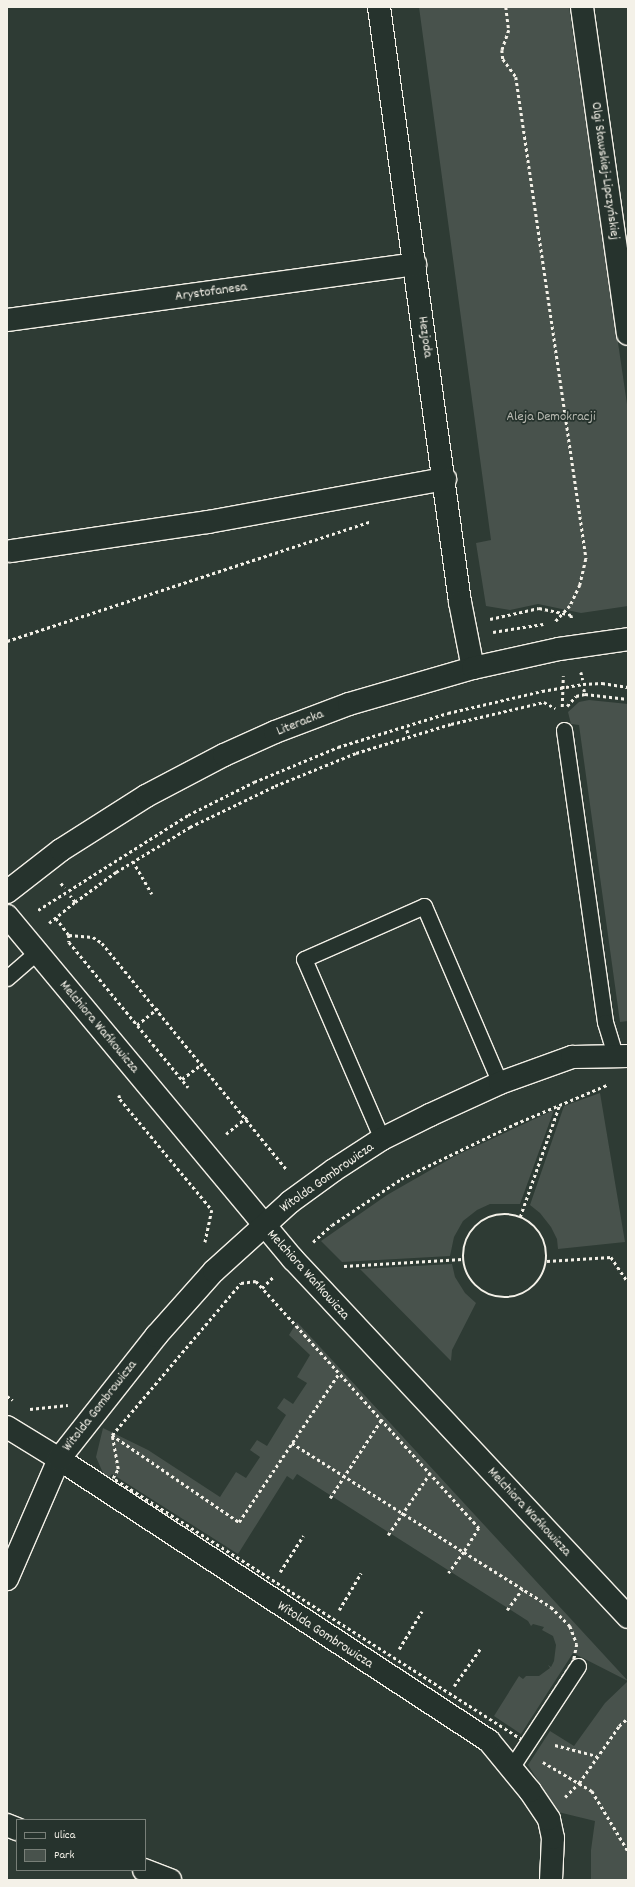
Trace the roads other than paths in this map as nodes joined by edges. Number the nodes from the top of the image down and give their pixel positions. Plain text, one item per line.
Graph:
1 (379, 7) edge
2 (582, 7) edge
3 (415, 264) junction
4 (7, 320) edge
5 (628, 334) edge
6 (445, 479) junction
7 (11, 551) dead end
8 (628, 639) edge
9 (473, 668) junction
10 (564, 730) road end
11 (7, 892) edge
12 (7, 916) edge
13 (37, 952) junction
14 (7, 978) edge
15 (622, 1056) edge
16 (500, 1083) junction
17 (382, 1139) junction
18 (263, 1225) junction
19 (7, 1427) edge
20 (59, 1459) junction
21 (7, 1579) edge
22 (628, 1617) edge
23 (578, 1666) dead end
24 (507, 1763) junction
25 (146, 1871) edge
26 (170, 1880) edge
27 (550, 1880) edge

1 - 3 street, Hezjoda
2 - 5 street, Olgi Sławskiej-Lipczyńskiej
3 - 4 street, Arystofanesa
3 - 6 street, Hezjoda
6 - 7 street
6 - 9 street, Hezjoda
8 - 9 street, Literacka
9 - 11 street, Literacka
10 - 15 lane
12 - 13 street, Melchiora Wańkowicza
13 - 14 lane
13 - 18 street, Melchiora Wańkowicza
15 - 16 street, Witolda Gombrowicza
16 - 17 street, Witolda Gombrowicza
16 - 17 lane
17 - 18 street, Witolda Gombrowicza
18 - 20 street, Witolda Gombrowicza
18 - 22 street, Melchiora Wańkowicza
19 - 20 street, Witolda Gombrowicza
20 - 21 street, Witolda Gombrowicza
20 - 24 street, Witolda Gombrowicza
23 - 24 lane
24 - 27 street, Witolda Gombrowicza
25 - 26 street

